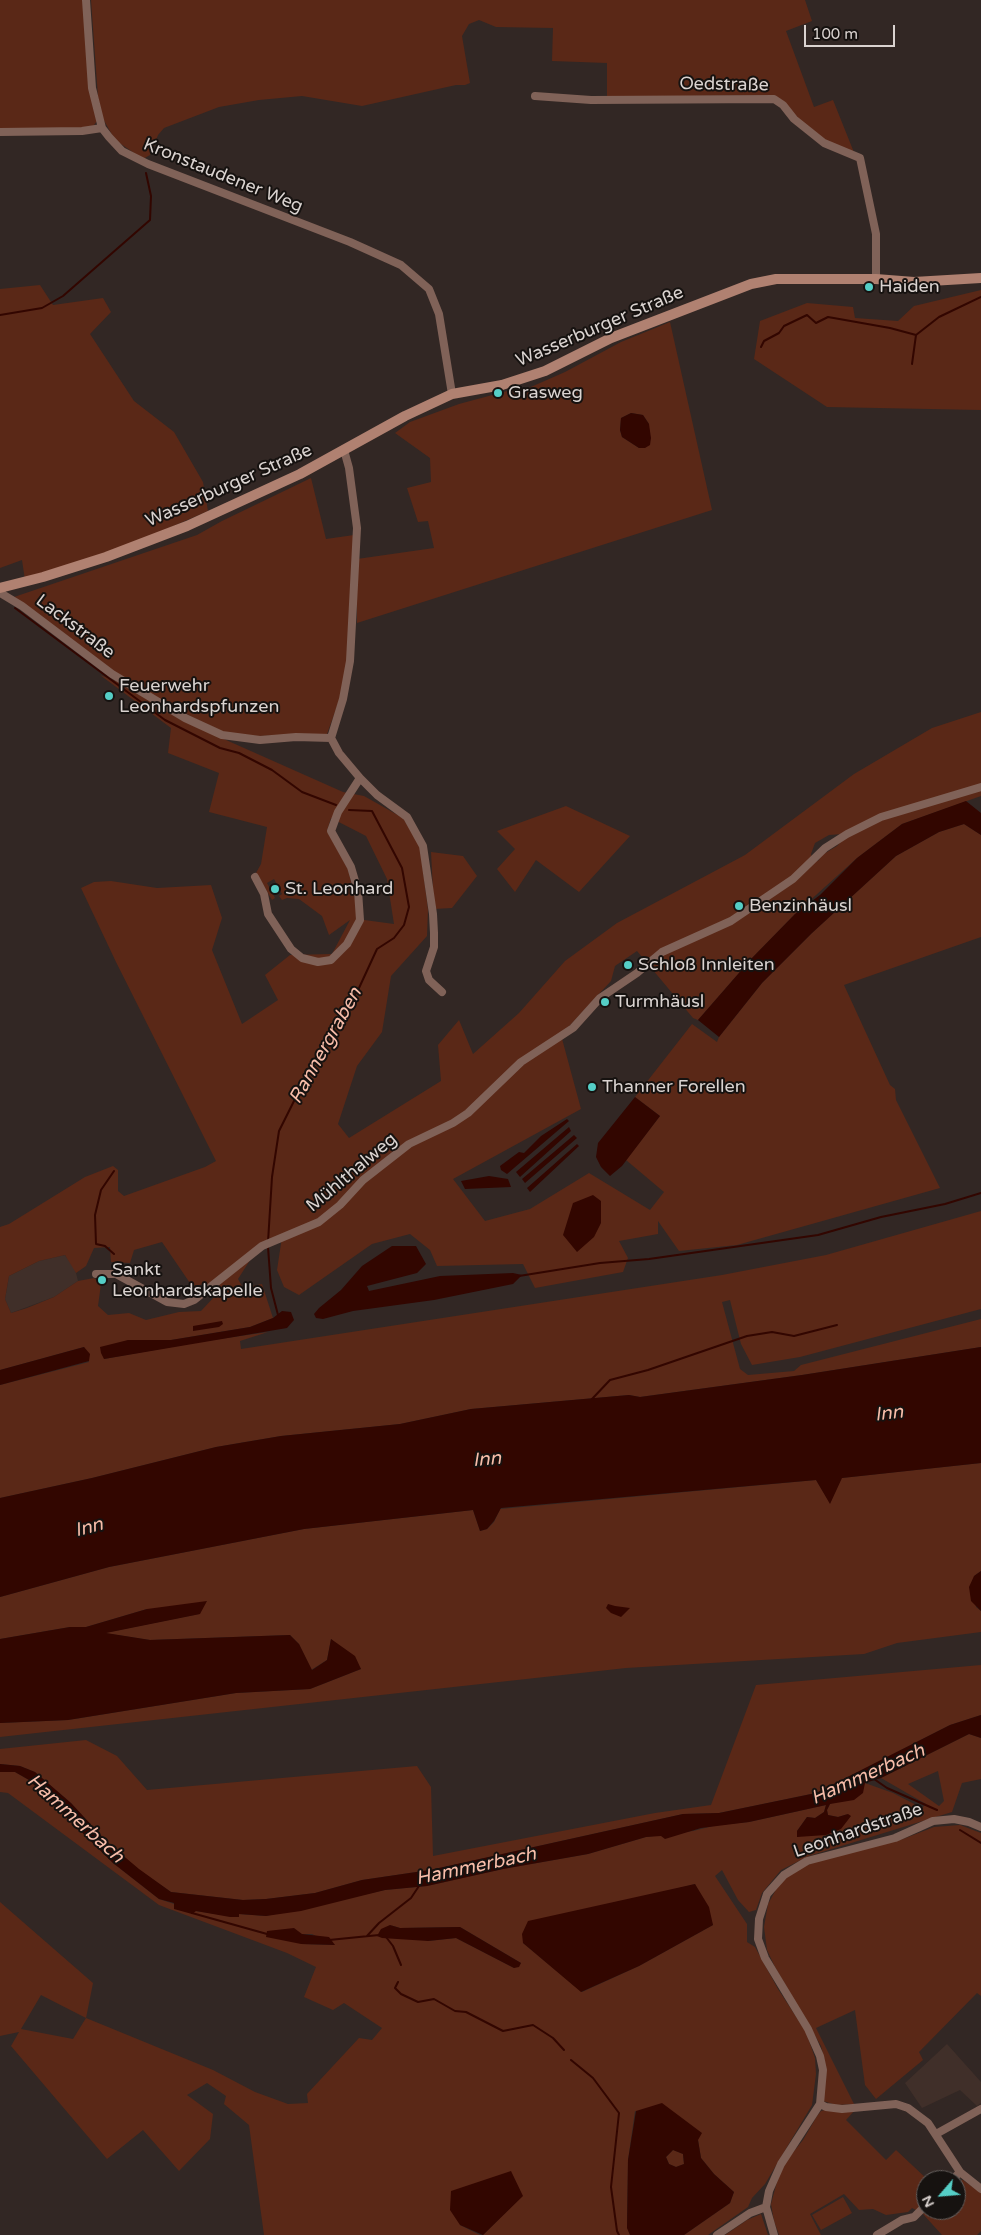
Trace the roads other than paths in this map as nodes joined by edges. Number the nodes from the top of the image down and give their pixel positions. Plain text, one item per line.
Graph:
1 (86, 0) edge
2 (535, 96) dead end
3 (102, 128) junction
4 (0, 132) edge
5 (981, 278) edge
6 (876, 279) junction
7 (452, 394) junction
8 (344, 450) junction
9 (0, 588) edge
10 (331, 738) junction
11 (360, 778) junction
12 (981, 787) edge
13 (255, 877) dead end
14 (442, 992) dead end
15 (96, 1274) dead end
16 (981, 1827) edge
17 (820, 2104) junction
18 (981, 2109) edge
19 (936, 2134) junction
20 (959, 2170) edge
21 (966, 2177) edge
22 (981, 2189) edge
23 (766, 2207) junction
24 (916, 2215) edge
25 (717, 2235) edge
26 (774, 2235) edge
27 (877, 2235) edge

1 - 3 street, Kronstaudener Weg
2 - 6 street, Oedstraße
3 - 4 street
3 - 7 street, Kronstaudener Weg
5 - 6 main road, Wasserburger Straße
6 - 7 main road, Wasserburger Straße
7 - 8 main road, Wasserburger Straße
8 - 9 main road, Wasserburger Straße
8 - 10 street
9 - 10 street, Lackstraße
10 - 11 street
11 - 13 street
11 - 14 street
12 - 15 street, Mühlthalweg
16 - 17 street, Leonhardstraße
17 - 19 street
17 - 23 street, Leonhardstraße
18 - 19 street
19 - 20 street
21 - 22 street
23 - 25 street
23 - 26 street
24 - 27 street

